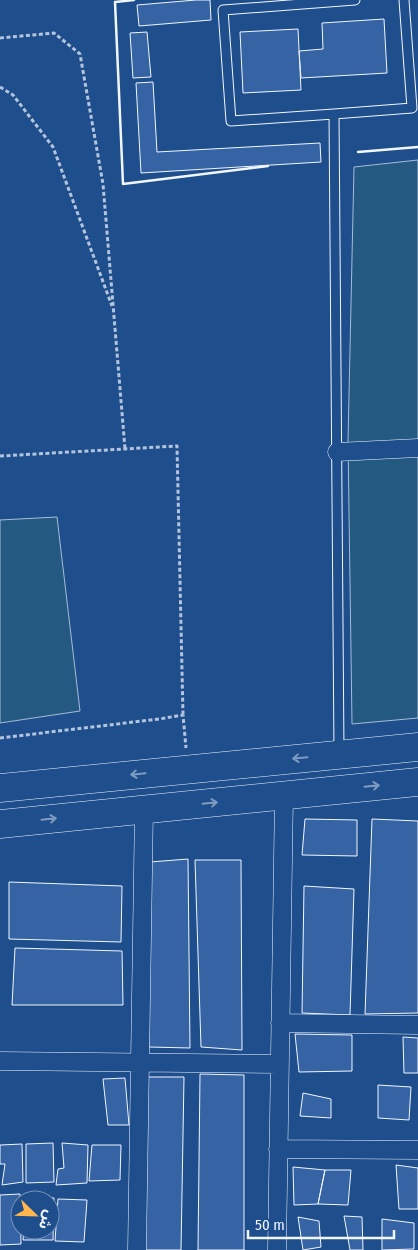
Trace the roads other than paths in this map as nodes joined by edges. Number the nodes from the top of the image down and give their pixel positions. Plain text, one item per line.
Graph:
1 (355, 0) edge
2 (404, 0) edge
3 (334, 114) junction
4 (418, 448) edge
5 (337, 452) junction
6 (418, 747) edge
7 (339, 755) junction
8 (418, 782) edge
9 (0, 788) edge
10 (284, 795) junction
11 (144, 809) junction
12 (0, 824) edge
13 (280, 1023) junction
14 (418, 1025) edge
15 (0, 1061) edge
16 (139, 1063) junction
17 (279, 1064) junction
18 (278, 1149) junction
19 (418, 1150) edge
20 (137, 1250) edge
21 (276, 1250) edge

1 - 3 lane
2 - 3 lane
3 - 5 lane
4 - 5 street
5 - 7 lane
6 - 7 main road
7 -> 9 main road
10 -> 8 main road
11 -> 10 main road
10 - 13 street
12 -> 11 main road
11 - 16 street
13 - 14 street
13 - 17 street
15 - 16 street
16 - 17 street
16 - 20 street
17 - 18 street
18 - 19 street
18 - 21 street

